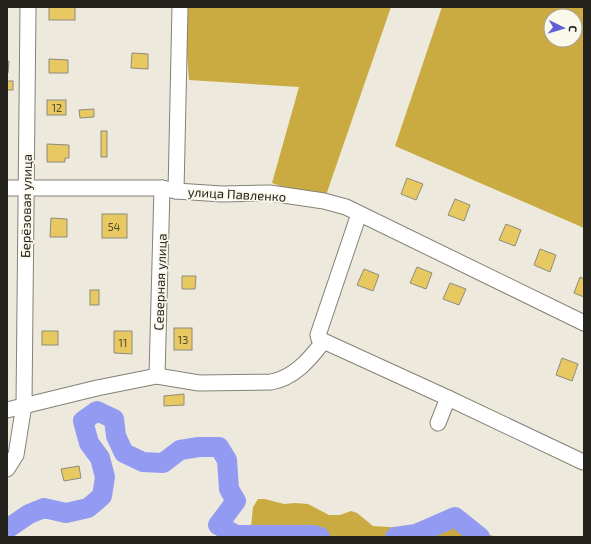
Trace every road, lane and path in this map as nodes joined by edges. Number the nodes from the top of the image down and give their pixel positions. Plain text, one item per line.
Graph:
1 (28, 7) edge
2 (180, 7) edge
3 (26, 187) junction
4 (7, 188) edge
5 (169, 190) junction
6 (359, 214) junction
7 (584, 323) edge
8 (323, 342) junction
9 (157, 376) junction
10 (448, 398) junction
11 (24, 405) junction
12 (7, 410) edge
13 (438, 423) dead end
14 (583, 462) dead end
15 (7, 469) edge

1 - 3 street, Берёзовая улица
2 - 5 street, Северная улица
3 - 4 street, улица Павленко
3 - 5 street, улица Павленко
3 - 11 street, Берёзовая улица
5 - 6 street, улица Павленко
5 - 9 street, Северная улица
6 - 7 street, улица Павленко
6 - 8 street
8 - 9 street
8 - 10 street
9 - 11 street
10 - 13 street
10 - 14 street
11 - 12 street
11 - 15 street, Берёзовая улица

